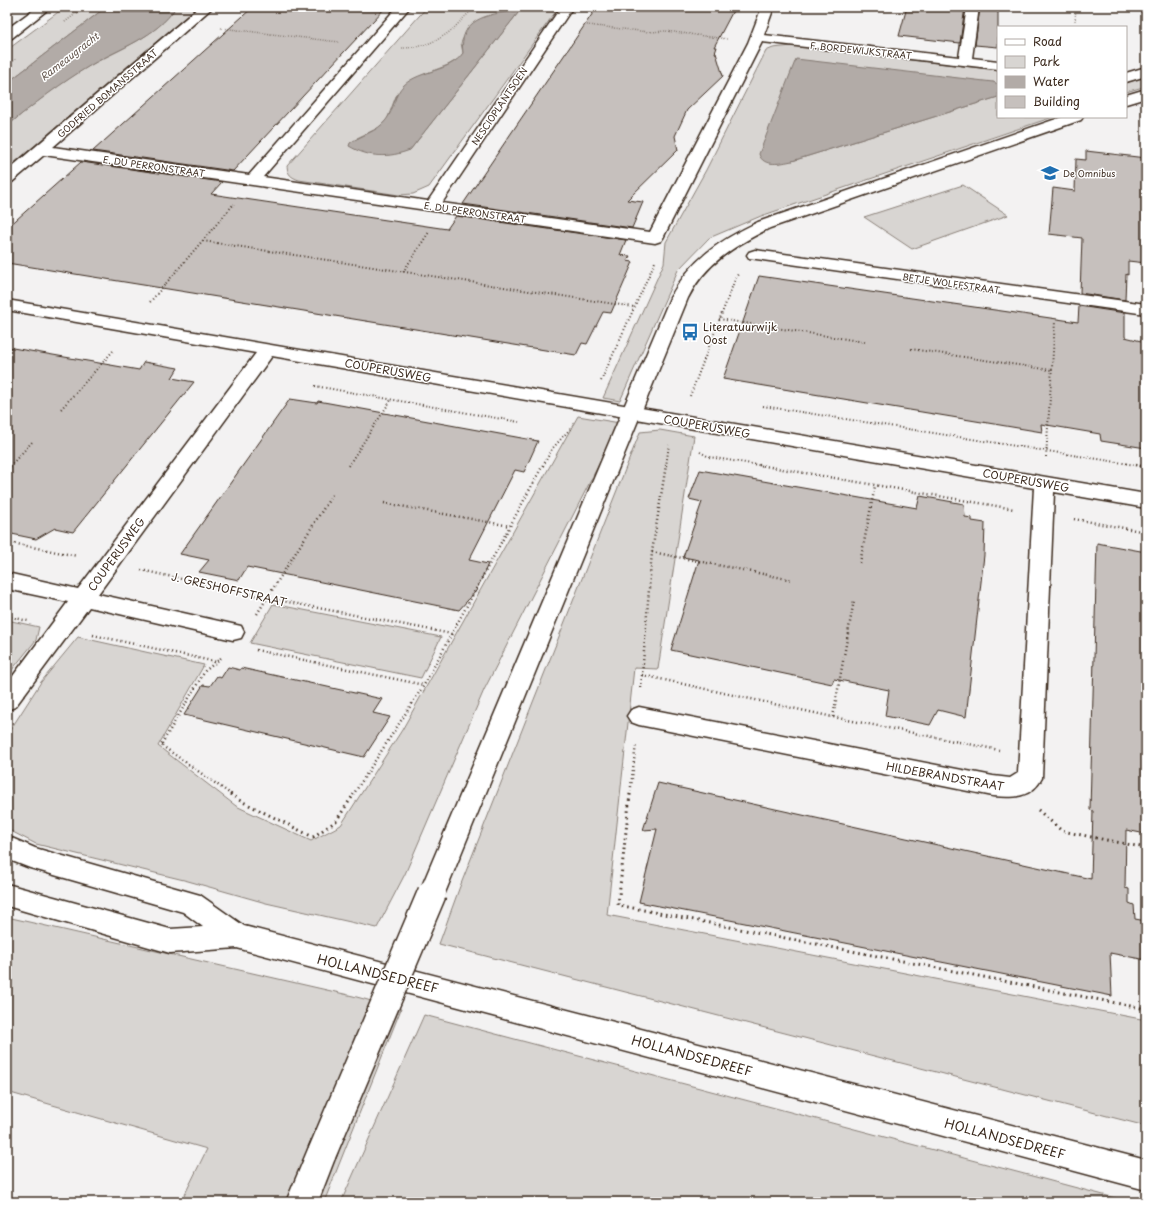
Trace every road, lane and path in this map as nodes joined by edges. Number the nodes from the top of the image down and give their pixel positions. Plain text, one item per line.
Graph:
1 (45, 7) edge
2 (207, 7) edge
3 (404, 7) edge
4 (478, 7) edge
5 (567, 7) edge
6 (768, 7) edge
7 (973, 7) edge
8 (1076, 7) edge
9 (557, 21) junction
10 (1075, 21) dead end
11 (187, 24) junction
12 (7, 35) edge
13 (756, 40) junction
14 (371, 45) junction
15 (965, 61) junction
16 (997, 65) edge
17 (1146, 71) edge
18 (1127, 78) edge
19 (1146, 93) edge
20 (1127, 100) edge
21 (1073, 118) edge
22 (40, 150) junction
23 (7, 179) edge
24 (253, 180) junction
25 (438, 207) junction
26 (655, 238) junction
27 (203, 241) junction
28 (755, 255) dead end
29 (403, 272) junction
30 (1057, 298) junction
31 (150, 302) dead end
32 (7, 305) edge
33 (634, 308) junction
34 (1146, 309) edge
35 (719, 319) dead end
36 (865, 342) dead end
37 (268, 349) junction
38 (911, 349) dead end
39 (113, 351) dead end
40 (1051, 370) junction
41 (391, 400) dead end
42 (590, 405) junction
43 (762, 406) dead end
44 (61, 409) dead end
45 (631, 413) junction
46 (33, 441) dead end
47 (697, 450) dead end
48 (1046, 450) junction
49 (348, 466) dead end
50 (1146, 467) edge
51 (7, 470) edge
52 (1044, 483) junction
53 (875, 486) junction
54 (332, 495) dead end
55 (1146, 501) edge
56 (384, 504) dead end
57 (1012, 508) junction
58 (1042, 513) junction
59 (1012, 516) dead end
60 (510, 526) junction
61 (1146, 532) edge
62 (7, 542) edge
63 (652, 552) dead end
64 (110, 563) junction
65 (860, 563) dead end
66 (793, 580) dead end
67 (7, 581) edge
68 (84, 598) junction
69 (267, 598) junction
70 (854, 600) dead end
71 (7, 616) edge
72 (61, 628) junction
73 (452, 634) junction
74 (234, 639) junction
75 (216, 662) junction
76 (642, 675) dead end
77 (424, 685) junction
78 (7, 701) edge
79 (639, 716) dead end
80 (833, 717) junction
81 (1000, 742) dead end
82 (1014, 788) junction
83 (7, 847) edge
84 (1146, 848) edge
85 (7, 895) edge
86 (237, 936) junction
87 (1146, 1175) edge
88 (302, 1202) edge

1 - 12 street
2 - 11 street, GODFRIED BOMANSSTRAAT
3 - 14 street
4 - 14 path
5 - 9 street, NESCIOPLANTSOEN
6 - 13 street
7 - 15 street
8 - 10 path
9 - 13 path
9 - 25 street, NESCIOPLANTSOEN
11 - 14 path
11 - 22 street, GODFRIED BOMANSSTRAAT
13 - 15 street, F. BORDEWIJKSTRAAT
13 - 26 street
14 - 24 street
15 - 16 street, F. BORDEWIJKSTRAAT
17 - 18 street
19 - 20 street
21 - 45 street
22 - 23 street, GODFRIED BOMANSSTRAAT
22 - 24 street, E. DU PERRONSTRAAT
24 - 25 street, E. DU PERRONSTRAAT
24 - 27 path
25 - 26 street, E. DU PERRONSTRAAT
25 - 29 path
26 - 33 path
27 - 29 path
27 - 31 path
28 - 30 street, BETJE WOLFFSTRAAT
29 - 33 path
30 - 34 street, BETJE WOLFFSTRAAT
30 - 40 path
32 - 37 street, COUPERUSWEG
33 - 42 path
35 - 36 path
37 - 42 street, COUPERUSWEG
37 - 64 street, COUPERUSWEG
38 - 40 path
39 - 44 path
40 - 48 path
41 - 49 path
42 - 45 street, COUPERUSWEG
42 - 60 path
43 - 48 path
45 - 52 street, COUPERUSWEG
45 - 88 street, bridge
46 - 51 path
47 - 53 path
48 - 50 path
48 - 52 path
52 - 55 street, COUPERUSWEG
52 - 58 street, HILDEBRANDSTRAAT
53 - 57 path
53 - 65 path
54 - 69 path
56 - 60 path
57 - 58 path
57 - 59 path
58 - 61 path
58 - 82 street, HILDEBRANDSTRAAT
60 - 73 path
62 - 64 path, J. GRESHOFFSTRAAT
63 - 66 path
64 - 68 street, COUPERUSWEG
64 - 69 path, J. GRESHOFFSTRAAT
67 - 68 street
68 - 72 street, COUPERUSWEG
68 - 74 street
69 - 73 path, J. GRESHOFFSTRAAT
69 - 74 path
70 - 80 path
71 - 72 path
72 - 75 path
72 - 78 street, COUPERUSWEG
73 - 77 path
74 - 75 path
74 - 77 path
75 - 77 path
76 - 80 path
79 - 82 street, HILDEBRANDSTRAAT
80 - 81 path
82 - 84 path
83 - 86 street, HOLLANDSEDREEF
85 - 86 street, HOLLANDSEDREEF
86 - 87 street, HOLLANDSEDREEF

